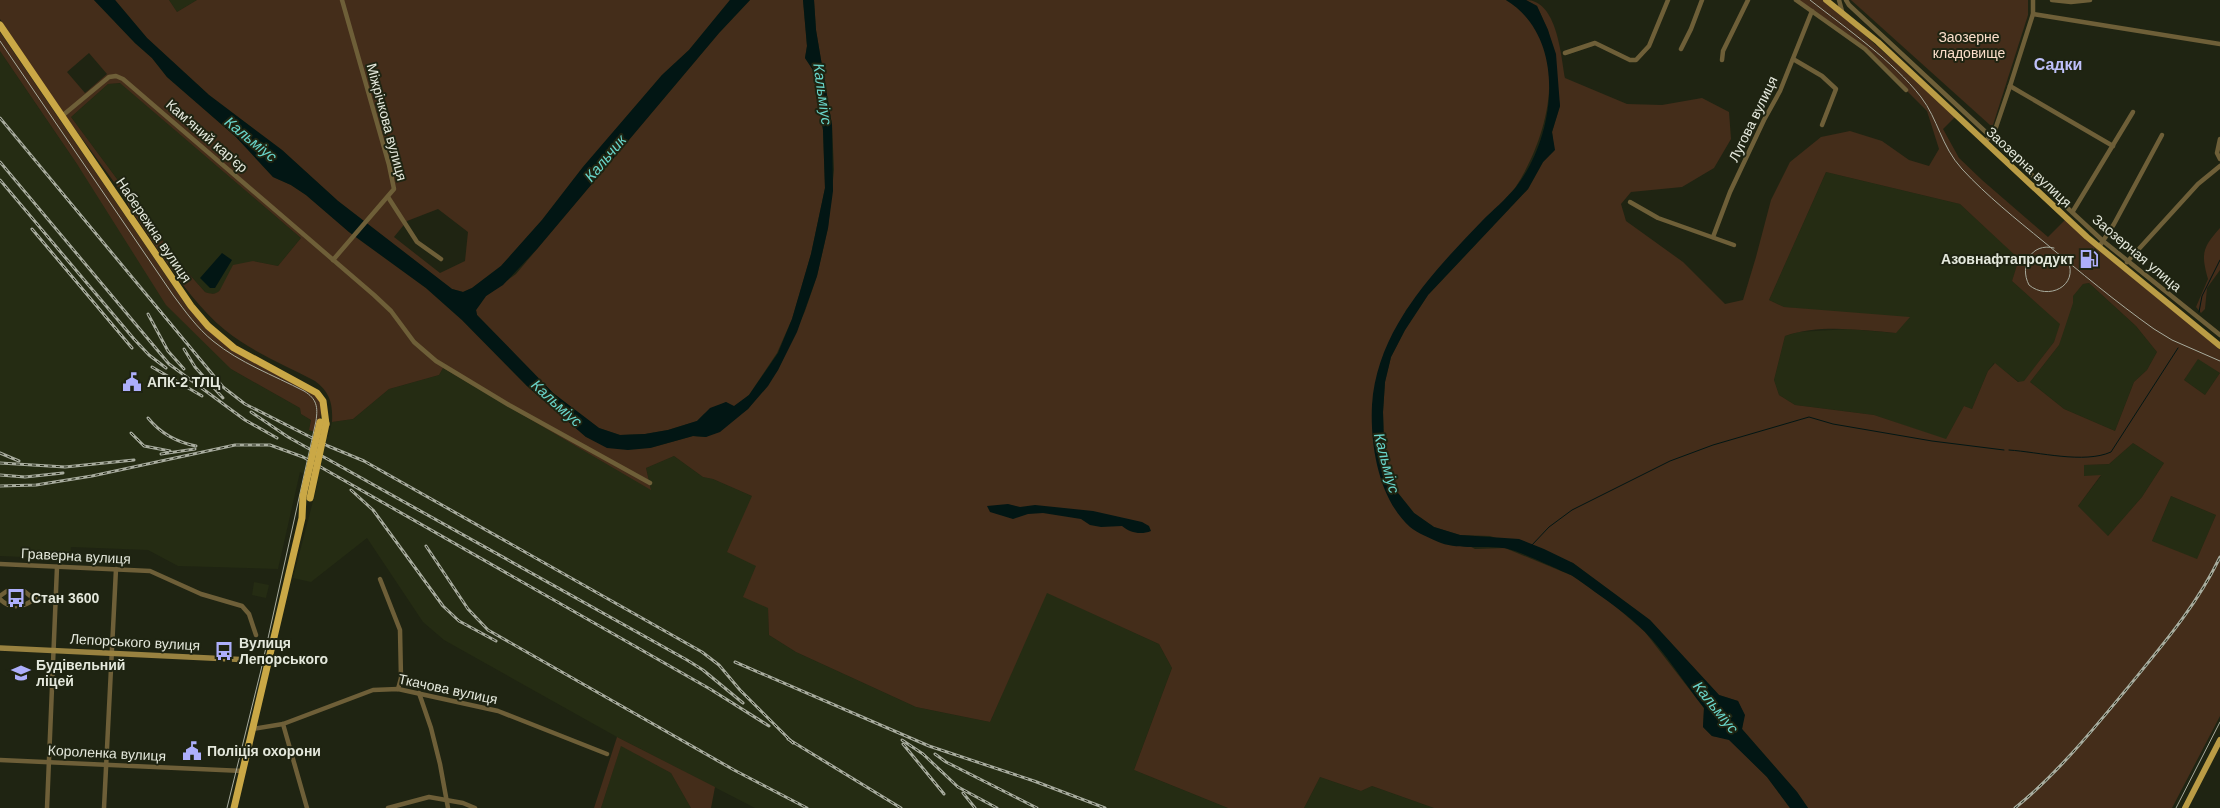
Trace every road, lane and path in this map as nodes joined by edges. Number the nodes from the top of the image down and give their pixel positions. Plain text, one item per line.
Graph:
1 (342, 0) edge
2 (1668, 0) edge
3 (1702, 0) edge
4 (1748, 0) edge
5 (1796, 0) edge
6 (1826, 0) edge
7 (1839, 0) edge
8 (1846, 0) edge
9 (2033, 0) edge
10 (2052, 0) edge
11 (2090, 0) edge
12 (1812, 11) junction
13 (1842, 11) junction
14 (2033, 14) junction
15 (0, 25) edge
16 (2220, 44) edge
17 (1681, 49) dead end
18 (1565, 53) dead end
19 (1793, 59) junction
20 (1722, 60) dead end
21 (2010, 86) junction
22 (1906, 90) dead end
23 (2133, 112) dead end
24 (62, 116) junction
25 (1822, 126) dead end
26 (1991, 135) junction
27 (2162, 135) dead end
28 (2220, 139) edge
29 (1984, 142) junction
30 (2113, 146) junction
31 (2220, 159) edge
32 (2220, 166) edge
33 (388, 197) junction
34 (1630, 202) dead end
35 (2073, 212) junction
36 (1713, 237) junction
37 (2101, 244) junction
38 (1734, 245) dead end
39 (441, 259) dead end
40 (333, 260) junction
41 (2128, 261) junction
42 (2123, 267) junction
43 (2220, 336) edge
44 (2220, 346) edge
45 (650, 483) dead end
46 (0, 564) edge
47 (57, 566) junction
48 (116, 569) junction
49 (380, 578) dead end
50 (0, 598) edge
51 (34, 599) junction
52 (56, 600) junction
53 (256, 635) dead end
54 (0, 648) edge
55 (53, 651) junction
56 (112, 654) junction
57 (269, 661) junction
58 (398, 689) junction
59 (419, 693) junction
60 (283, 724) junction
61 (253, 729) junction
62 (2220, 740) edge
63 (607, 754) dead end
64 (0, 760) edge
65 (49, 762) junction
66 (106, 764) junction
67 (243, 771) junction
68 (446, 800) junction
69 (47, 808) edge
70 (104, 808) edge
71 (234, 808) edge
72 (307, 808) edge
73 (388, 808) edge
74 (448, 808) edge
75 (475, 808) edge
76 (2184, 808) edge

1 - 33 street, Міжрічкова вулиця
2 - 18 street
3 - 17 street
4 - 20 street
5 - 12 street
6 - 13 main road, Заозерна вулиця
7 - 13 street
8 - 26 street, Заозерная улица
9 - 14 street
10 - 11 street
12 - 19 street, Лугова вулиця
12 - 22 street
13 - 29 main road, Заозерна вулиця
14 - 16 street
14 - 21 street
15 - 24 highway, Набережна вулиця
19 - 25 street
19 - 36 street, Лугова вулиця
21 - 26 street
21 - 30 street
23 - 30 street
24 - 40 street, Кам'яний кар'єр
24 - 57 highway, Набережна вулиця, bridge
26 - 29 street
26 - 35 street, Заозерная улица
27 - 37 street
28 - 31 street
29 - 37 main road, Заозерна вулиця
30 - 35 street
32 - 41 street
33 - 39 street, Міжрічкова вулиця
33 - 40 street
34 - 36 street
35 - 37 street, Заозерная улица
36 - 38 street
37 - 41 street, Заозерная улица
37 - 42 main road, Заозерна вулиця
40 - 45 street, Кам'яний кар'єр
41 - 42 street
41 - 43 street, Заозерная улица
42 - 44 main road, Заозерна вулиця
46 - 47 street, Граверна вулиця
47 - 48 street, Граверна вулиця
47 - 52 street
48 - 53 street, Граверна вулиця
48 - 56 street
49 - 58 street
50 - 51 street
50 - 51 street
51 - 52 street
52 - 55 street
54 - 55 main road, Лепорського вулиця
55 - 56 main road, Лепорського вулиця
55 - 65 street
56 - 57 main road, Лепорського вулиця
56 - 66 street
57 - 61 highway
58 - 59 street, Ткачова вулиця
58 - 60 street, Ткачова вулиця
59 - 63 street, Ткачова вулиця
59 - 68 street
60 - 61 street, Ткачова вулиця
60 - 72 street
61 - 67 highway
62 - 76 main road
64 - 65 street, Короленка вулиця
65 - 66 street, Короленка вулиця
65 - 69 street
66 - 67 street, Короленка вулиця
66 - 70 street
67 - 71 highway
68 - 73 street
68 - 74 street
68 - 75 street

